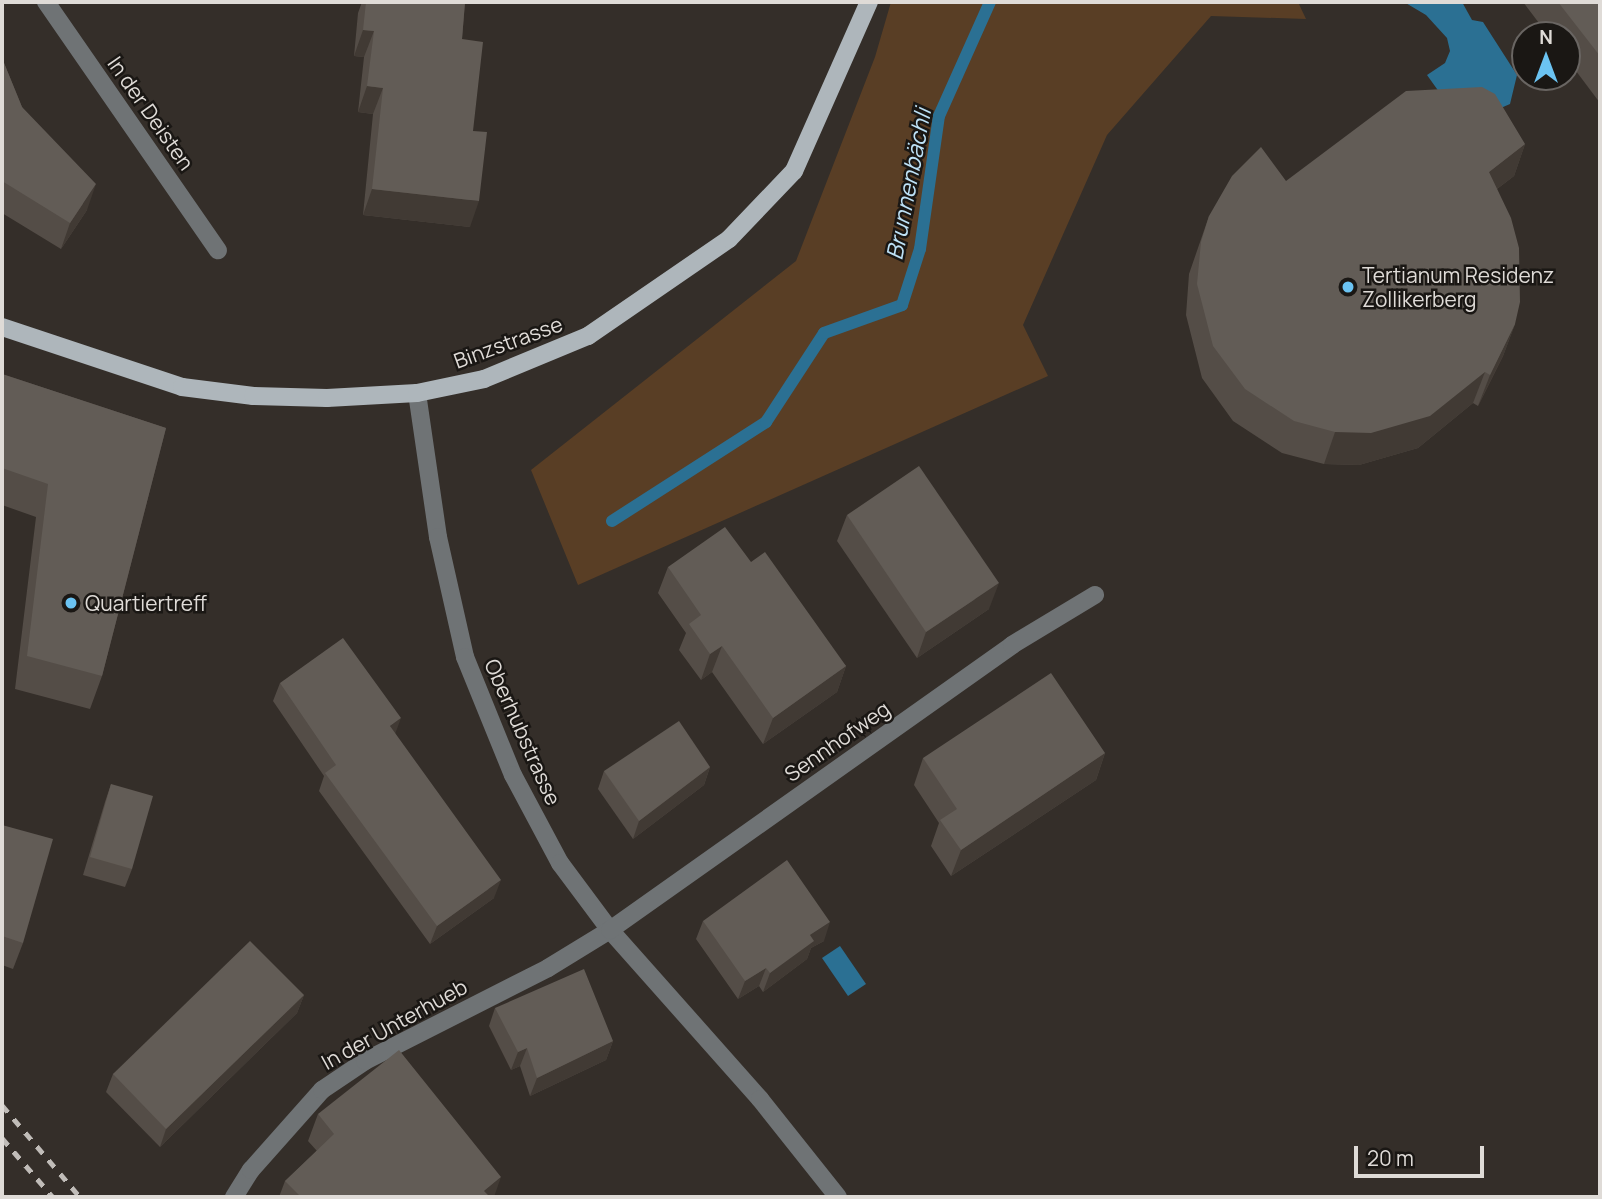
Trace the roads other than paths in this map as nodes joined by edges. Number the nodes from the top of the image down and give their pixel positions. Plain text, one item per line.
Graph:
1 (46, 2) edge
2 (869, 2) edge
3 (218, 250) dead end
4 (2, 327) edge
5 (416, 393) junction
6 (1095, 596) dead end
7 (610, 930) junction
8 (234, 1197) edge
9 (838, 1197) edge

1 - 3 street, In der Deisten
2 - 5 main road, Binzstrasse
4 - 5 main road, Binzstrasse
5 - 7 street, Oberhubstrasse
6 - 7 street, Sennhofweg
7 - 8 street, In der Unterhueb
7 - 9 street, Oberhubstrasse

